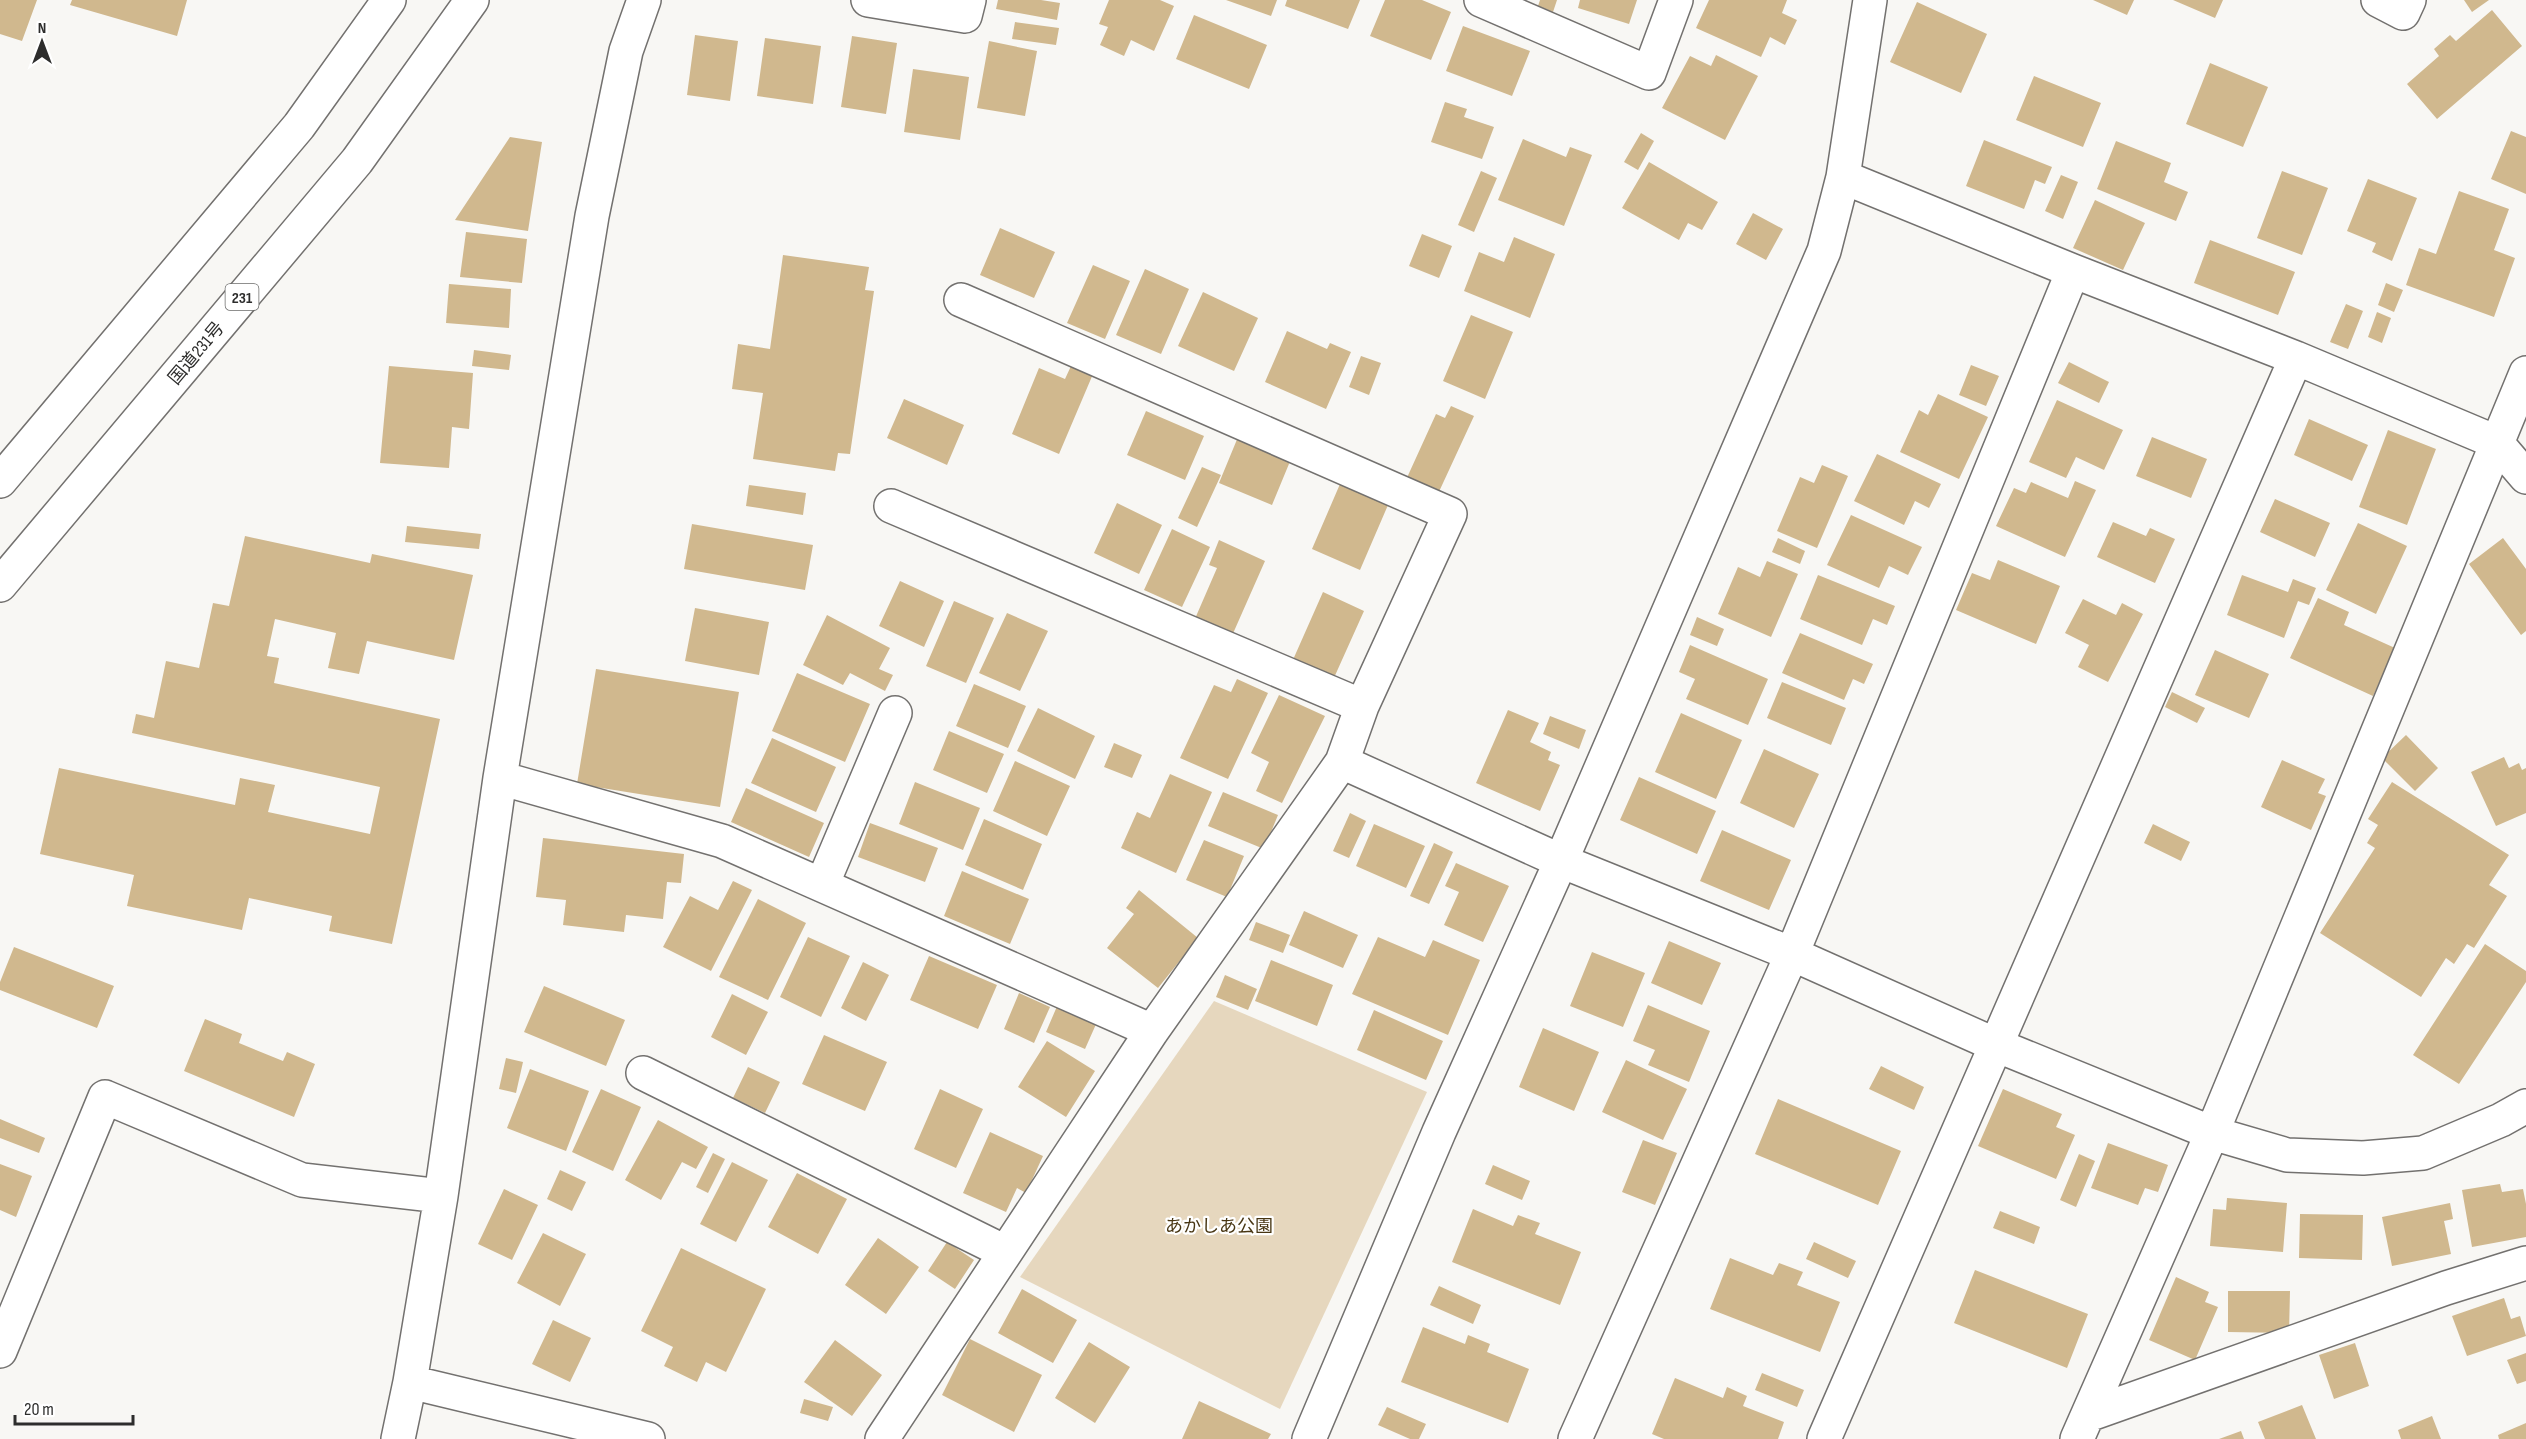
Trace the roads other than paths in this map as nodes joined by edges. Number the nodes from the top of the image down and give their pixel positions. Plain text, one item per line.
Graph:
1 (389, 0) edge
2 (472, 0) edge
3 (644, 0) edge
4 (868, 0) edge
5 (969, 0) edge
6 (1481, 0) edge
7 (1676, 0) edge
8 (1870, 0) edge
9 (2378, 0) edge
10 (2409, 0) edge
11 (1843, 177) junction
12 (2073, 271) junction
13 (961, 300) dead end
14 (2296, 358) junction
15 (2526, 373) edge
16 (2496, 442) junction
17 (2526, 477) edge
18 (0, 481) edge
19 (891, 506) dead end
20 (0, 585) edge
21 (1362, 706) junction
22 (895, 713) dead end
23 (1342, 762) junction
24 (500, 778) junction
25 (1562, 861) junction
26 (822, 885) junction
27 (1792, 954) junction
28 (1152, 1031) junction
29 (1996, 1045) junction
30 (643, 1073) dead end
31 (2526, 1106) edge
32 (2212, 1133) junction
33 (441, 1196) junction
34 (1005, 1252) junction
35 (2526, 1263) edge
36 (0, 1351) edge
37 (410, 1382) junction
38 (2083, 1427) edge
39 (398, 1439) edge
40 (648, 1439) edge
41 (882, 1439) edge
42 (1309, 1439) edge
43 (1575, 1439) edge
44 (1824, 1439) edge

1 - 18 main road
2 - 20 main road, 国道231号 / 231
3 - 24 main road
4 - 5 main road
6 - 7 main road
8 - 11 main road
9 - 10 main road
11 - 12 main road
11 - 25 main road
12 - 14 main road
12 - 27 main road
13 - 21 main road
14 - 16 main road
14 - 29 main road
15 - 16 main road
16 - 17 main road
16 - 32 main road
19 - 21 main road
21 - 23 main road
22 - 26 main road
23 - 25 main road
23 - 28 main road
24 - 26 main road
24 - 33 main road
25 - 27 main road
25 - 42 main road
26 - 28 main road
27 - 29 main road
27 - 43 main road
28 - 34 main road
29 - 32 main road
29 - 44 main road
30 - 34 main road
31 - 32 main road
32 - 38 main road
33 - 36 main road
33 - 37 main road
34 - 41 main road
35 - 38 main road
37 - 39 main road
37 - 40 main road

